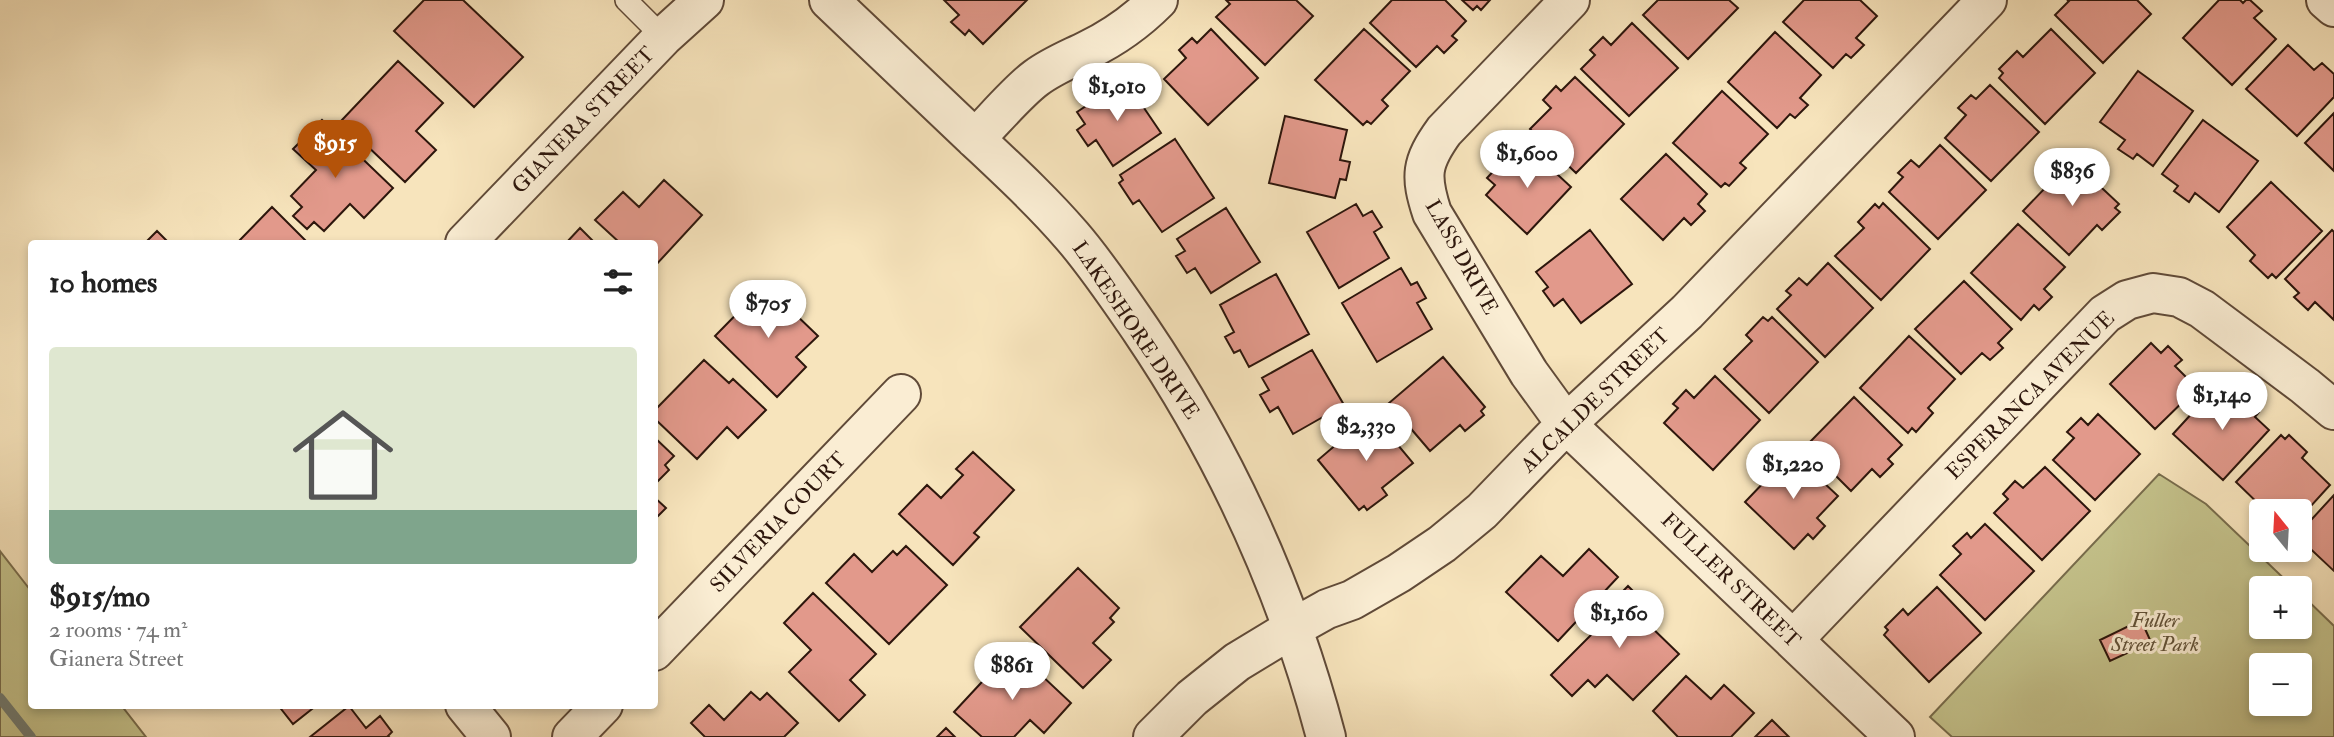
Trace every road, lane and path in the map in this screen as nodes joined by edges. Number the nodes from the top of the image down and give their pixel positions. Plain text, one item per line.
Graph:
1 (626, 0) edge
2 (704, 0) edge
3 (829, 0) edge
4 (1158, 0) edge
5 (1570, 0) edge
6 (1987, 0) edge
7 (2326, 0) edge
8 (2334, 7) edge
9 (663, 37) junction
10 (975, 139) junction
11 (468, 240) edge
12 (901, 394) dead end
13 (2334, 410) edge
14 (1566, 424) junction
15 (1293, 628) junction
16 (1793, 640) junction
17 (658, 647) edge
18 (469, 709) edge
19 (599, 709) edge
20 (491, 737) edge
21 (572, 737) edge
22 (1153, 737) edge
23 (1326, 737) edge
24 (1895, 737) edge

1 - 9 lane
2 - 9 street, GIANERA STREET
3 - 10 street, LAKESHORE DRIVE
4 - 10 street
5 - 14 street, LASS DRIVE
6 - 14 street, ALCALDE STREET
7 - 8 street
9 - 11 street, GIANERA STREET
10 - 15 street, LAKESHORE DRIVE
12 - 17 street, SILVERIA COURT
13 - 16 street, ESPERANCA AVENUE
14 - 15 street, ALCALDE STREET
14 - 16 street, FULLER STREET
15 - 22 street, ALCALDE STREET
15 - 23 street, LAKESHORE DRIVE
16 - 24 street, FULLER STREET
18 - 20 street
19 - 21 street

